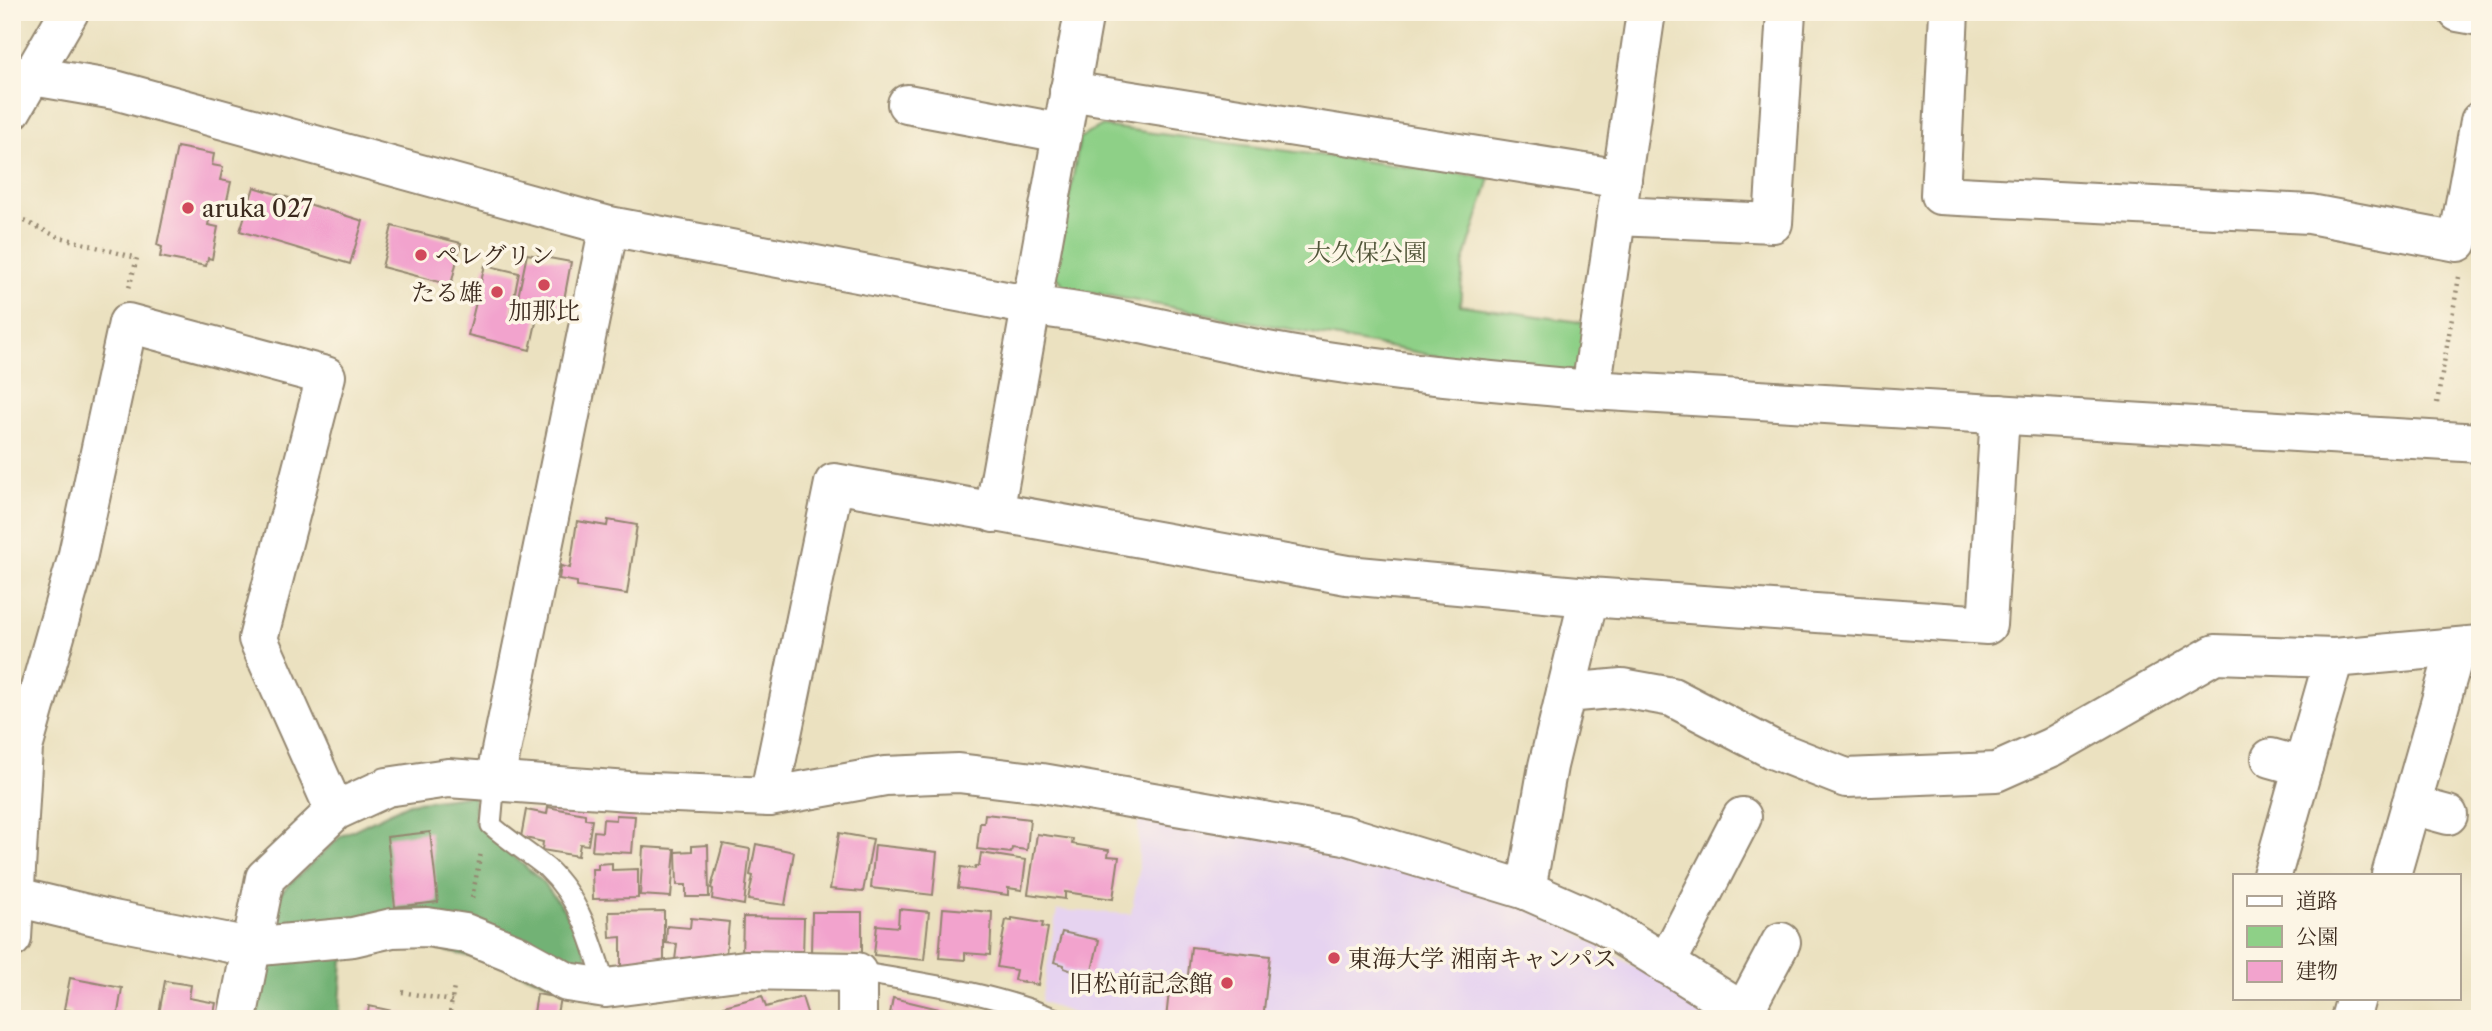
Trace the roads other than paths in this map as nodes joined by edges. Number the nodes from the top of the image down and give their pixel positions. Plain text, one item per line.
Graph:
1 (69, 12) edge
2 (1084, 12) edge
3 (1646, 12) edge
4 (1786, 12) edge
5 (1949, 12) edge
6 (2458, 12) edge
7 (2480, 16) edge
8 (23, 76) edge
9 (1069, 91) junction
10 (907, 104) dead end
11 (12, 110) edge
12 (2480, 121) edge
13 (1062, 133) junction
14 (1622, 179) junction
15 (1617, 216) junction
16 (609, 226) junction
17 (1032, 306) junction
18 (1591, 390) junction
19 (2000, 414) junction
20 (2480, 443) edge
21 (994, 513) junction
22 (1589, 597) junction
23 (2468, 646) edge
24 (2334, 658) junction
25 (1566, 693) junction
26 (495, 780) junction
27 (769, 797) junction
28 (2411, 805) junction
29 (335, 811) junction
30 (2448, 815) dead end
31 (1742, 817) dead end
32 (2272, 874) edge
33 (2391, 874) edge
34 (1526, 890) junction
35 (14, 896) edge
36 (12, 939) edge
37 (1781, 942) dead end
38 (250, 947) junction
39 (1666, 964) junction
40 (857, 972) junction
41 (606, 988) junction
42 (2355, 1000) edge
43 (1749, 1016) edge
44 (237, 1019) edge
45 (857, 1019) edge
46 (1056, 1019) edge
47 (2350, 1019) edge

1 - 8 street
2 - 9 street
3 - 14 street
4 - 15 street
5 - 12 street
6 - 7 street
8 - 11 street
8 - 16 street
9 - 13 street
9 - 14 street
10 - 13 street
13 - 17 street
14 - 15 street
15 - 18 street
16 - 17 street
16 - 26 street
17 - 18 street
17 - 21 street
18 - 19 street
19 - 20 street
19 - 22 street
21 - 22 street
21 - 27 street
22 - 25 street
23 - 24 street
23 - 28 street
24 - 25 street
24 - 32 street
25 - 34 street
26 - 27 street
26 - 29 street
26 - 41 lane
27 - 34 street
28 - 30 street
28 - 33 street
29 - 35 street
29 - 38 street
31 - 39 street
34 - 39 street
35 - 36 street
35 - 38 street
37 - 43 street
38 - 41 street
38 - 44 street
39 - 43 street
40 - 41 street
40 - 45 street
40 - 46 lane
42 - 47 street

